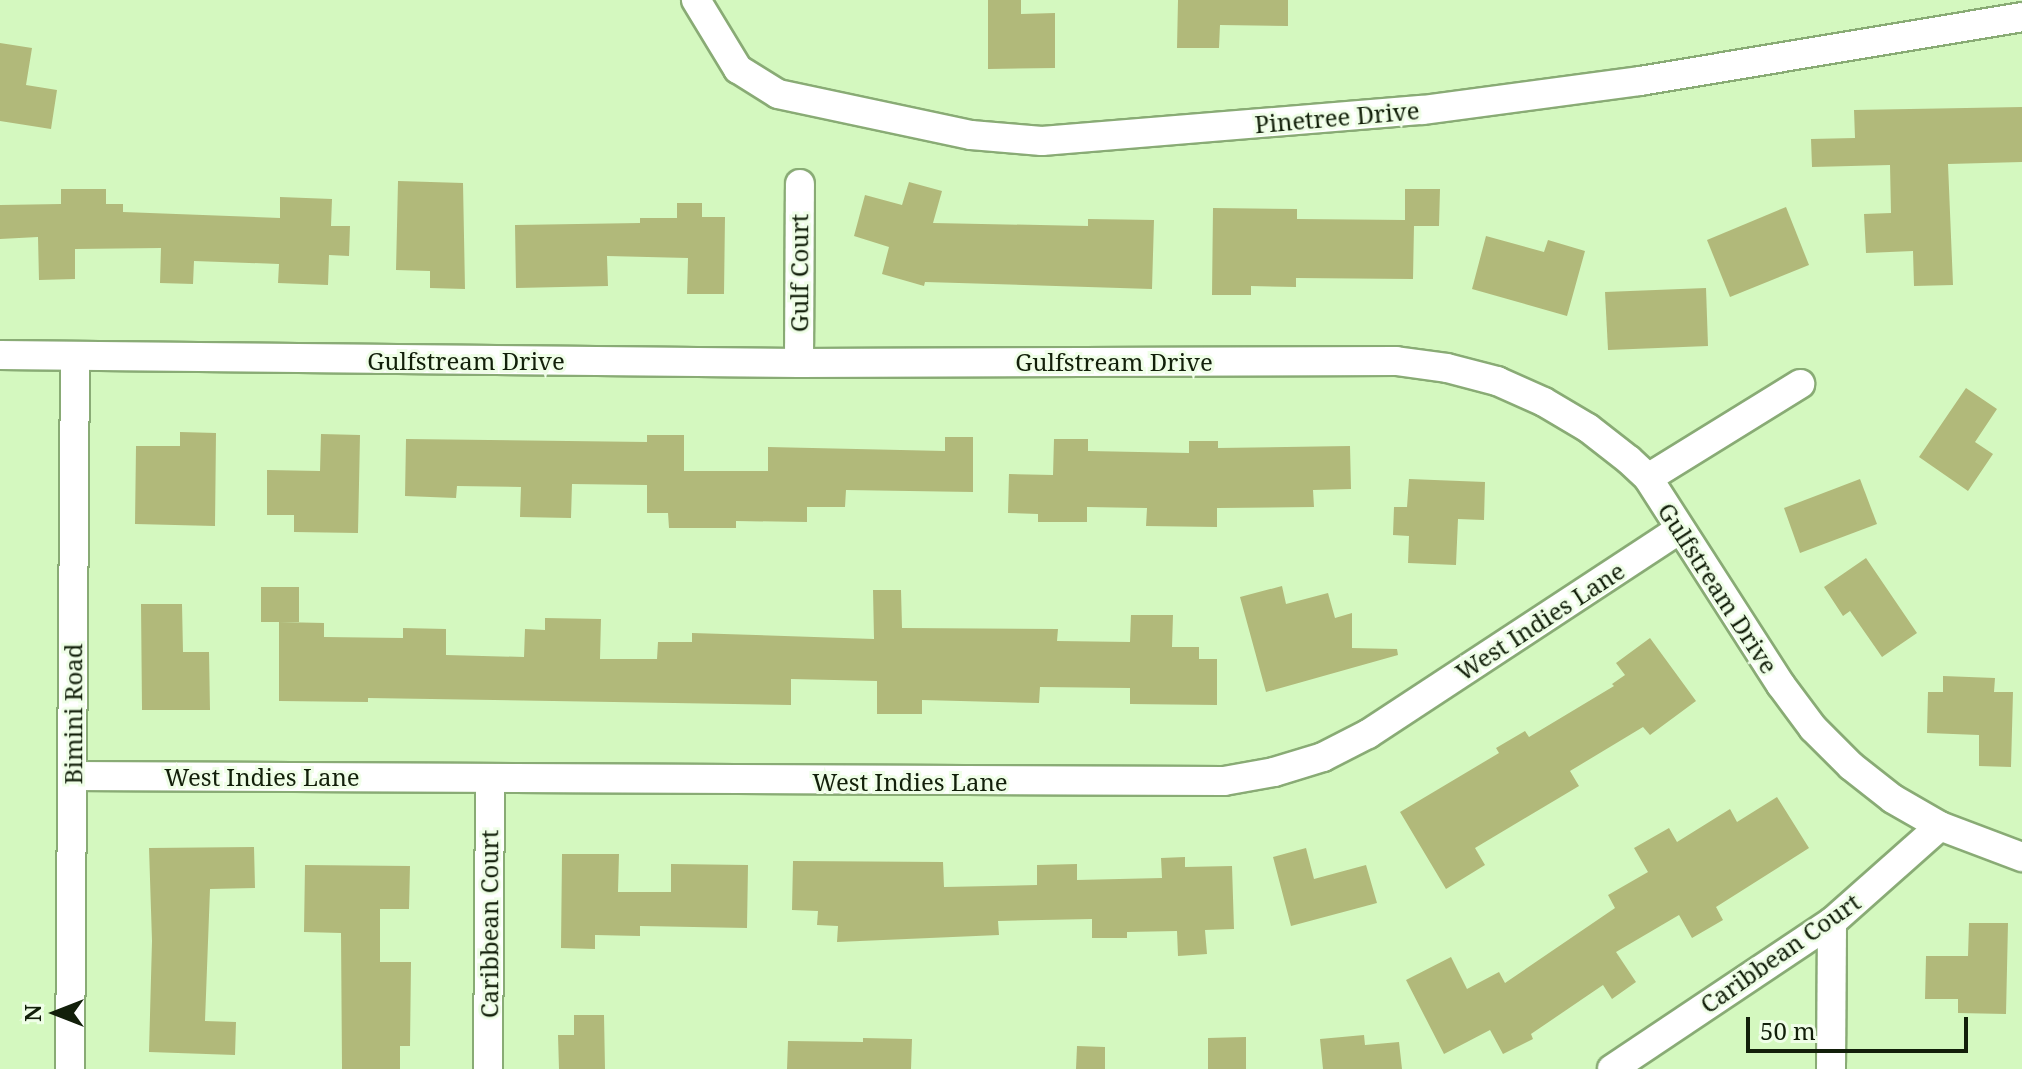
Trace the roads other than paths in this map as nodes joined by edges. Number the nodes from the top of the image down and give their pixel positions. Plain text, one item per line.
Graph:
1 (696, 0) edge
2 (2022, 17) edge
3 (800, 184) dead end
4 (0, 355) edge
5 (75, 358) junction
6 (799, 363) junction
7 (1800, 384) dead end
8 (1648, 478) junction
9 (1678, 530) junction
10 (72, 776) junction
11 (490, 779) junction
12 (1940, 826) junction
13 (2022, 857) edge
14 (1832, 922) junction
15 (70, 1069) edge
16 (488, 1069) edge
17 (1612, 1069) edge
18 (1831, 1069) edge

1 - 2 street, Pinetree Drive
3 - 6 street, Gulf Court
4 - 5 street, Gulfstream Drive
5 - 6 street, Gulfstream Drive
5 - 10 street, Bimini Road
6 - 8 street, Gulfstream Drive
7 - 8 street
8 - 9 street, Gulfstream Drive
9 - 11 street, West Indies Lane
9 - 12 street, Gulfstream Drive
10 - 11 street, West Indies Lane
10 - 15 street, Bimini Road
11 - 16 street, Caribbean Court
12 - 13 street, Gulfstream Drive
12 - 14 street, Caribbean Court
14 - 17 street, Caribbean Court
14 - 18 street

